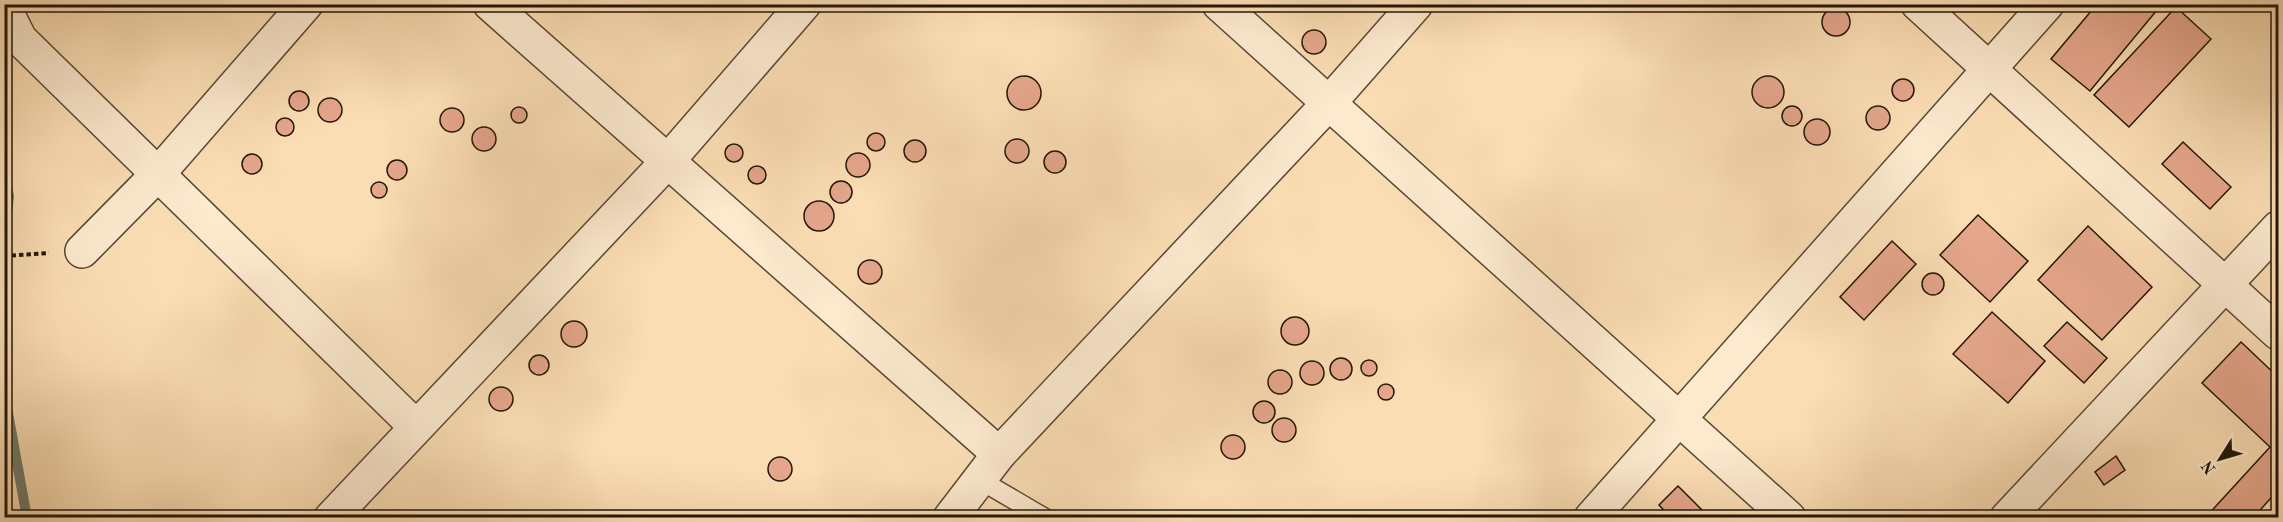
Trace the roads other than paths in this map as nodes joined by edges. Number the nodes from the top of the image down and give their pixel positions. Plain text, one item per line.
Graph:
1 (306, 4) edge
2 (490, 4) edge
3 (804, 4) edge
4 (1219, 4) edge
5 (1416, 4) edge
6 (1918, 4) edge
7 (2047, 4) edge
8 (4, 8) edge
9 (1989, 67) junction
10 (1329, 103) junction
11 (667, 162) junction
12 (158, 174) junction
13 (2278, 228) edge
14 (82, 251) road end
15 (2226, 285) junction
16 (2278, 333) edge
17 (1681, 418) junction
18 (416, 428) junction
19 (999, 454) junction
20 (980, 480) junction
21 (331, 518) edge
22 (950, 518) edge
23 (1045, 518) edge
24 (1591, 518) edge
25 (1789, 518) edge
26 (2007, 518) edge

1 - 12 street
2 - 11 street
3 - 11 street
4 - 10 street
5 - 10 street
6 - 9 street
7 - 9 street
8 - 12 street
9 - 15 street
9 - 17 street
10 - 17 street
10 - 19 street
11 - 18 street
11 - 19 street
12 - 14 street
12 - 18 street
13 - 15 street
15 - 16 street
15 - 26 street
17 - 24 street
17 - 25 street
18 - 21 street
19 - 20 street
20 - 22 street
20 - 23 lane

